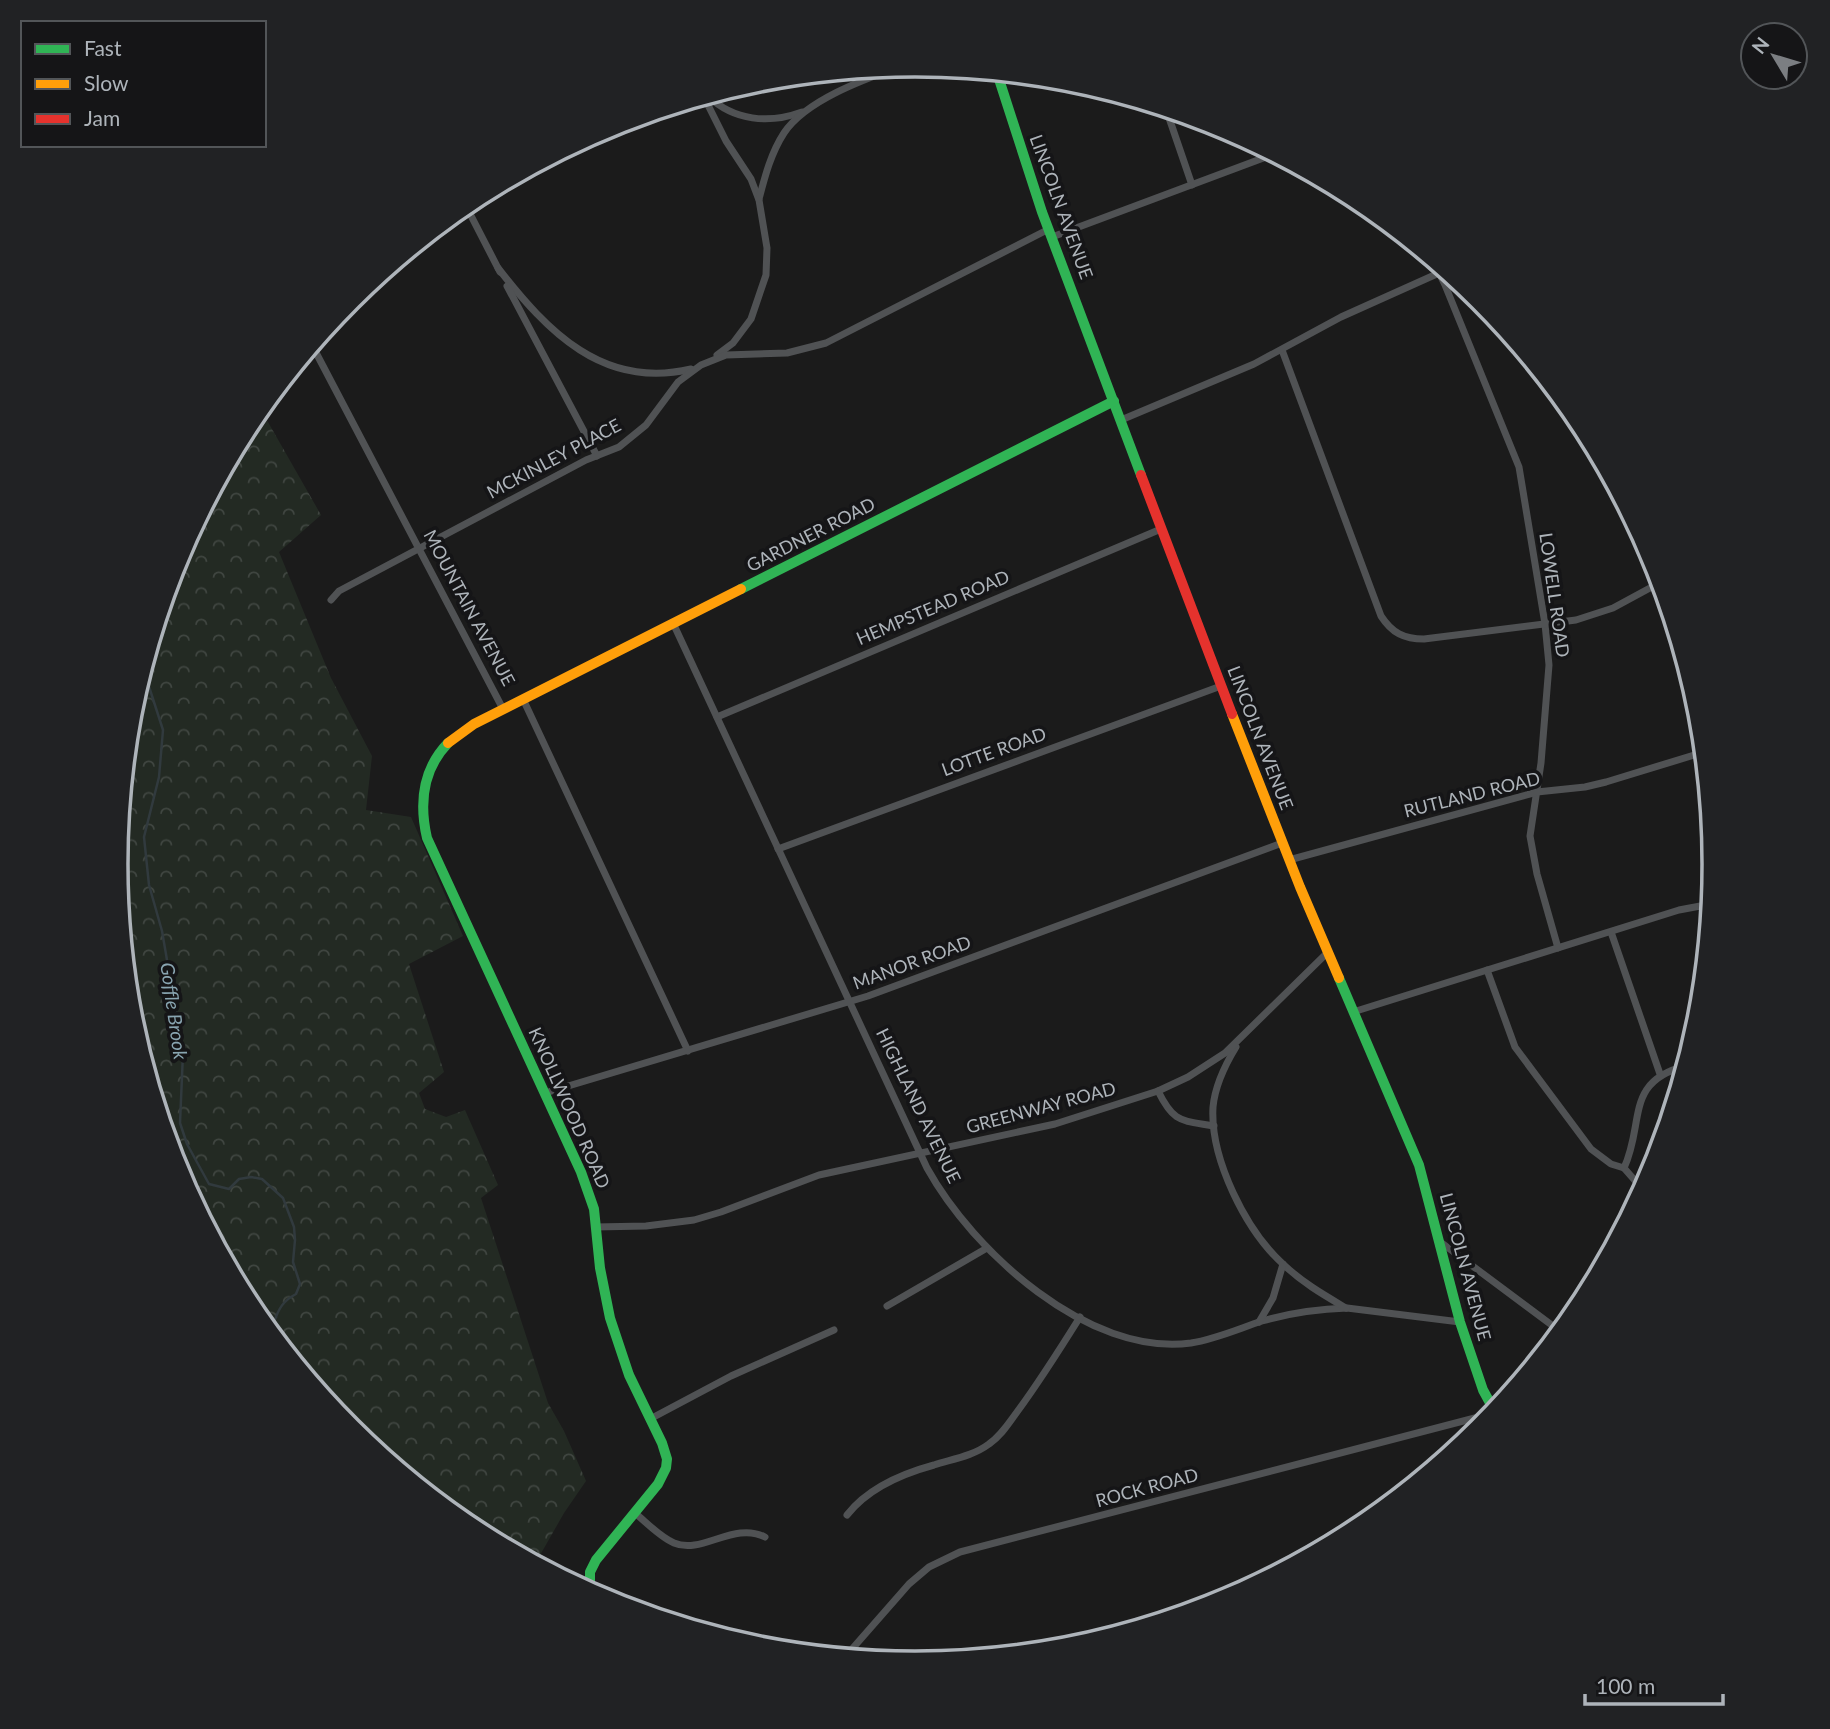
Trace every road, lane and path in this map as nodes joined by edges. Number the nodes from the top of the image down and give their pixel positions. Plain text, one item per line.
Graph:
1 (870, 79) edge
2 (999, 82) edge
3 (717, 103) edge
4 (710, 104) edge
5 (805, 110) junction
6 (1170, 120) edge
7 (1263, 158) edge
8 (1192, 185) junction
9 (759, 200) junction
10 (471, 215) edge
11 (1050, 233) junction
12 (498, 268) junction
13 (1436, 274) edge
14 (1442, 279) edge
15 (1282, 350) junction
16 (316, 353) edge
17 (701, 365) junction
18 (1114, 401) junction
19 (1121, 420) junction
20 (597, 456) junction
21 (1161, 528) junction
22 (418, 548) junction
23 (1652, 587) edge
24 (331, 600) dead end
25 (674, 623) junction
26 (1545, 624) junction
27 (1221, 685) junction
28 (523, 699) junction
29 (503, 709) junction
30 (717, 717) junction
31 (1695, 755) edge
32 (1537, 792) junction
33 (1282, 843) junction
34 (778, 849) junction
35 (1289, 860) junction
36 (1701, 906) edge
37 (1611, 932) junction
38 (1558, 948) junction
39 (1328, 952) junction
40 (1487, 970) junction
41 (850, 1002) junction
42 (1353, 1012) junction
43 (1244, 1035) junction
44 (688, 1051) junction
45 (1676, 1069) edge
46 (1660, 1074) junction
47 (1158, 1091) junction
48 (545, 1093) junction
49 (1213, 1126) junction
50 (921, 1154) junction
51 (1624, 1168) junction
52 (1635, 1182) edge
53 (595, 1227) junction
54 (1439, 1241) junction
55 (987, 1248) junction
56 (1283, 1264) junction
57 (887, 1306) dead end
58 (1347, 1308) junction
59 (1080, 1317) junction
60 (1259, 1322) junction
61 (1460, 1322) junction
62 (1553, 1326) edge
63 (835, 1330) dead end
64 (1490, 1402) edge
65 (1475, 1418) edge
66 (650, 1419) junction
67 (635, 1513) junction
68 (847, 1515) dead end
69 (765, 1537) dead end
70 (590, 1582) dead end
71 (852, 1649) edge

1 - 5 street
2 - 11 street, LINCOLN AVENUE
3 - 5 street
4 - 9 street
5 - 9 street
6 - 8 street
7 - 8 street, MCKINLEY PLACE
8 - 11 street, MCKINLEY PLACE
9 - 17 street
10 - 12 street
11 - 17 street, MCKINLEY PLACE
11 - 18 street, LINCOLN AVENUE
12 - 17 street
12 - 20 street
13 - 15 street
14 - 26 street, LOWELL ROAD
15 - 19 street
15 - 26 street
16 - 22 street, MOUNTAIN AVENUE
17 - 20 street, MCKINLEY PLACE
18 - 19 street, LINCOLN AVENUE
18 - 25 street, GARDNER ROAD
19 - 21 street, LINCOLN AVENUE
20 - 22 street, MCKINLEY PLACE
21 - 27 street, LINCOLN AVENUE
21 - 30 street, HEMPSTEAD ROAD
22 - 24 street, MCKINLEY PLACE
22 - 29 street, MOUNTAIN AVENUE
23 - 26 street
25 - 28 street, GARDNER ROAD
25 - 30 street, HIGHLAND AVENUE
26 - 32 street, LOWELL ROAD
27 - 33 street, LINCOLN AVENUE
27 - 34 street, LOTTE ROAD
28 - 29 street, MOUNTAIN AVENUE
28 - 44 street, MOUNTAIN AVENUE
29 - 48 street, KNOLLWOOD ROAD
30 - 34 street, HIGHLAND AVENUE
31 - 32 street, RUTLAND ROAD
32 - 35 street, RUTLAND ROAD
32 - 38 street, LOWELL ROAD
33 - 35 street, LINCOLN AVENUE
33 - 41 street, MANOR ROAD
34 - 41 street, HIGHLAND AVENUE
35 - 39 street, LINCOLN AVENUE
36 - 37 street
37 - 38 street
37 - 46 street
38 - 40 street
39 - 42 street, LINCOLN AVENUE
39 - 43 street, GREENWAY ROAD
40 - 42 street
40 - 51 street
41 - 44 street, MANOR ROAD
41 - 50 street, HIGHLAND AVENUE
42 - 54 street, LINCOLN AVENUE
43 - 47 street, GREENWAY ROAD
43 - 49 street
44 - 48 street, MANOR ROAD
45 - 46 street
46 - 51 street
47 - 49 street
47 - 50 street, GREENWAY ROAD
48 - 53 street, KNOLLWOOD ROAD
49 - 56 street
50 - 53 street, GREENWAY ROAD
50 - 55 street, HIGHLAND AVENUE
51 - 52 street
53 - 66 street, KNOLLWOOD ROAD
54 - 61 street, LINCOLN AVENUE
54 - 62 street
55 - 57 street
55 - 59 street, HIGHLAND AVENUE
56 - 58 street
56 - 60 street
58 - 60 street, HIGHLAND AVENUE
58 - 61 street, HIGHLAND AVENUE
59 - 60 street, HIGHLAND AVENUE
59 - 68 street
61 - 64 street, LINCOLN AVENUE
63 - 66 street
65 - 71 street, ROCK ROAD
66 - 67 street, KNOLLWOOD ROAD
67 - 69 street
67 - 70 street, KNOLLWOOD ROAD

